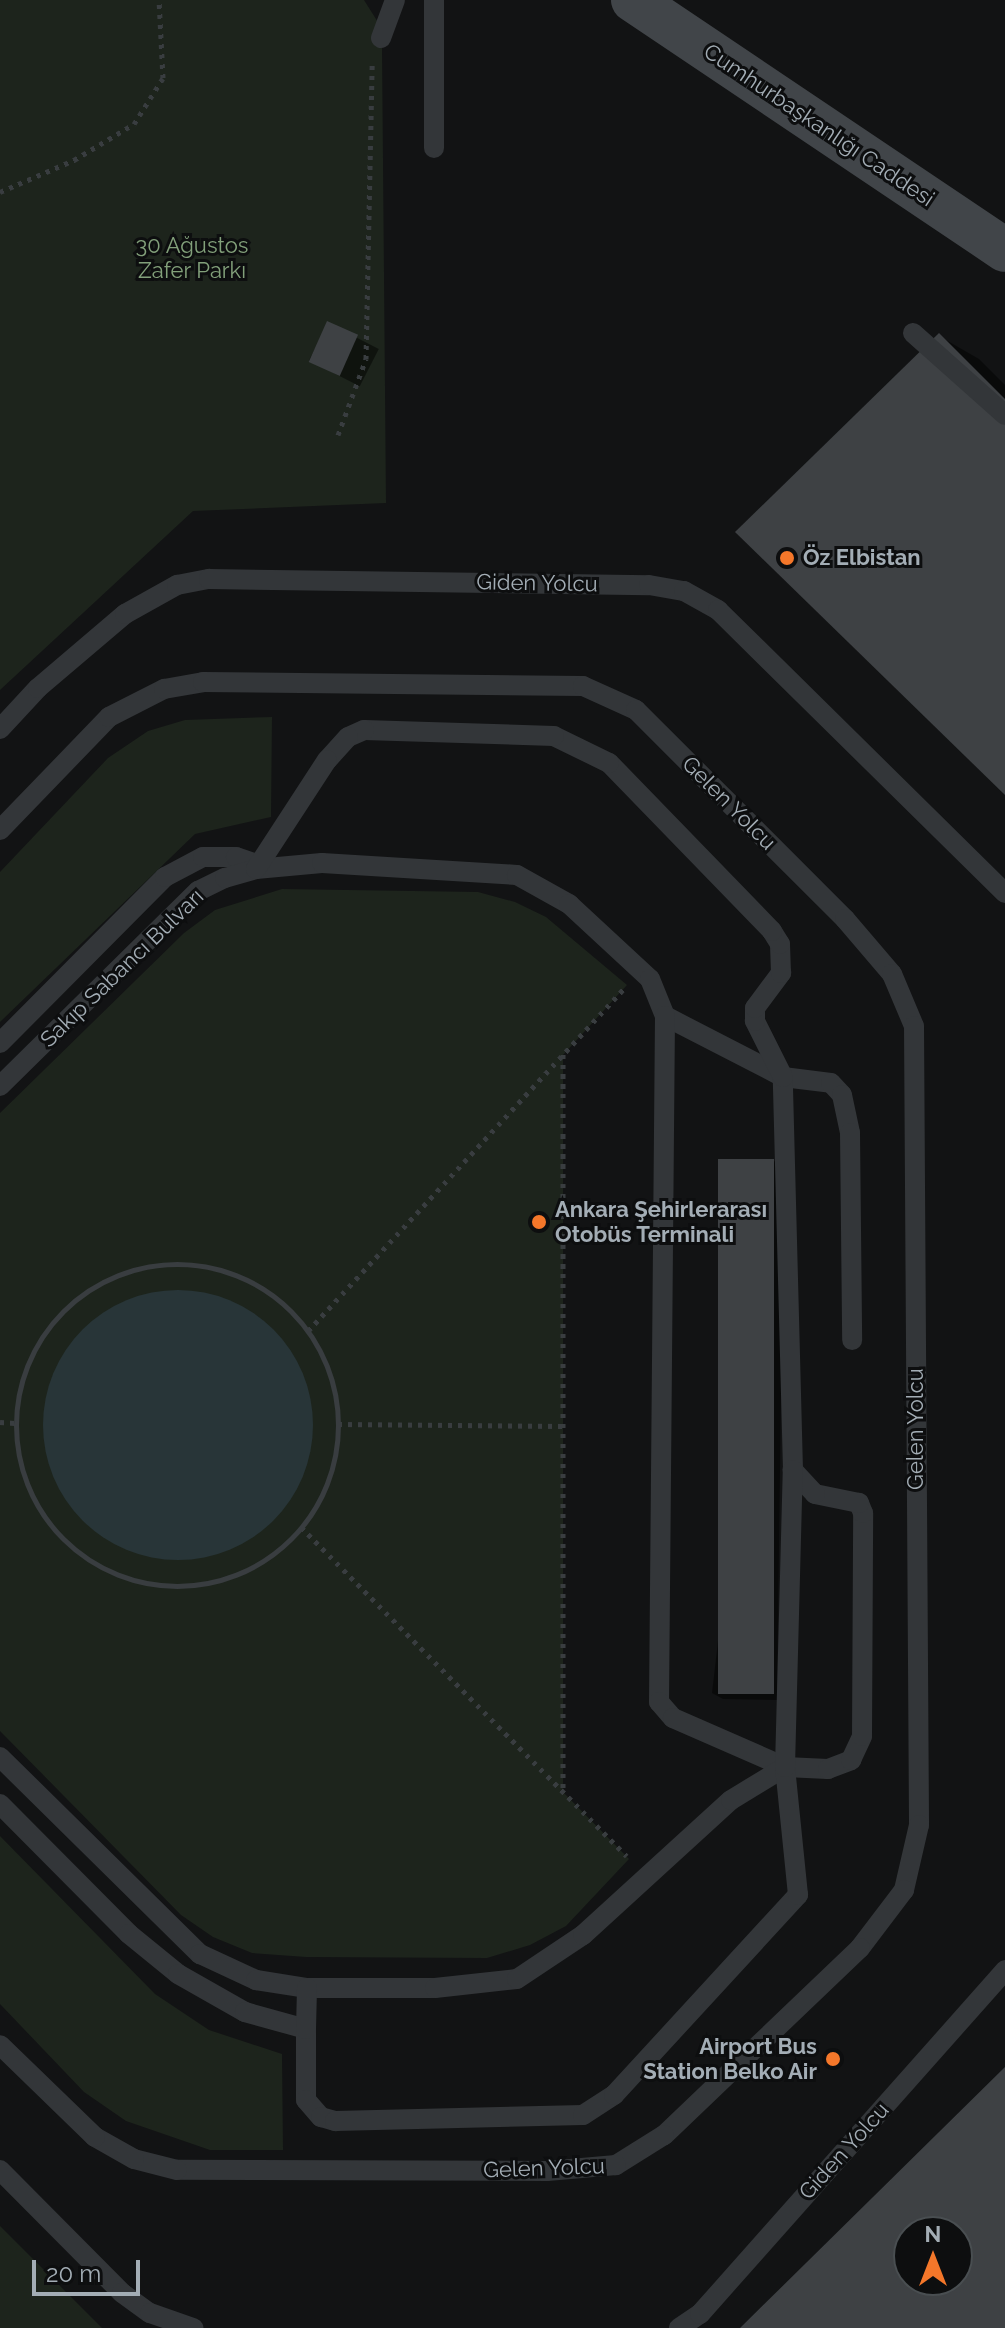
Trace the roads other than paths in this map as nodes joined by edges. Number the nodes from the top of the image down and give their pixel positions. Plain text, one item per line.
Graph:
1 (395, 0) edge
2 (434, 0) edge
3 (633, 0) edge
4 (381, 38) road end
5 (434, 148) dead end
6 (1005, 250) edge
7 (913, 333) dead end
8 (1005, 415) edge
9 (0, 729) edge
10 (0, 830) edge
11 (258, 867) junction
12 (1005, 893) edge
13 (665, 1016) junction
14 (0, 1043) edge
15 (783, 1077) junction
16 (0, 1086) edge
17 (852, 1340) dead end
18 (793, 1470) junction
19 (0, 1757) edge
20 (785, 1767) junction
21 (0, 1804) edge
22 (1005, 1970) edge
23 (307, 1988) junction
24 (306, 2029) junction
25 (0, 2045) edge
26 (0, 2170) edge
27 (193, 2328) edge
28 (679, 2328) edge

1 - 4 lane
2 - 5 lane
3 - 6 main road, Cumhurbaşkanlığı Caddesi
7 - 8 lane
9 - 12 lane, Giden Yolcu
10 - 25 lane, Gelen Yolcu
11 - 13 lane
11 - 14 lane
11 - 15 lane
11 - 16 lane, Sakıp Sabancı Bulvarı
13 - 15 lane
13 - 20 lane
15 - 17 lane
15 - 18 lane
18 - 20 lane
18 - 20 lane
19 - 23 lane
20 - 23 lane
20 - 24 lane
21 - 24 lane
22 - 28 lane, Giden Yolcu
23 - 24 lane
26 - 27 lane

